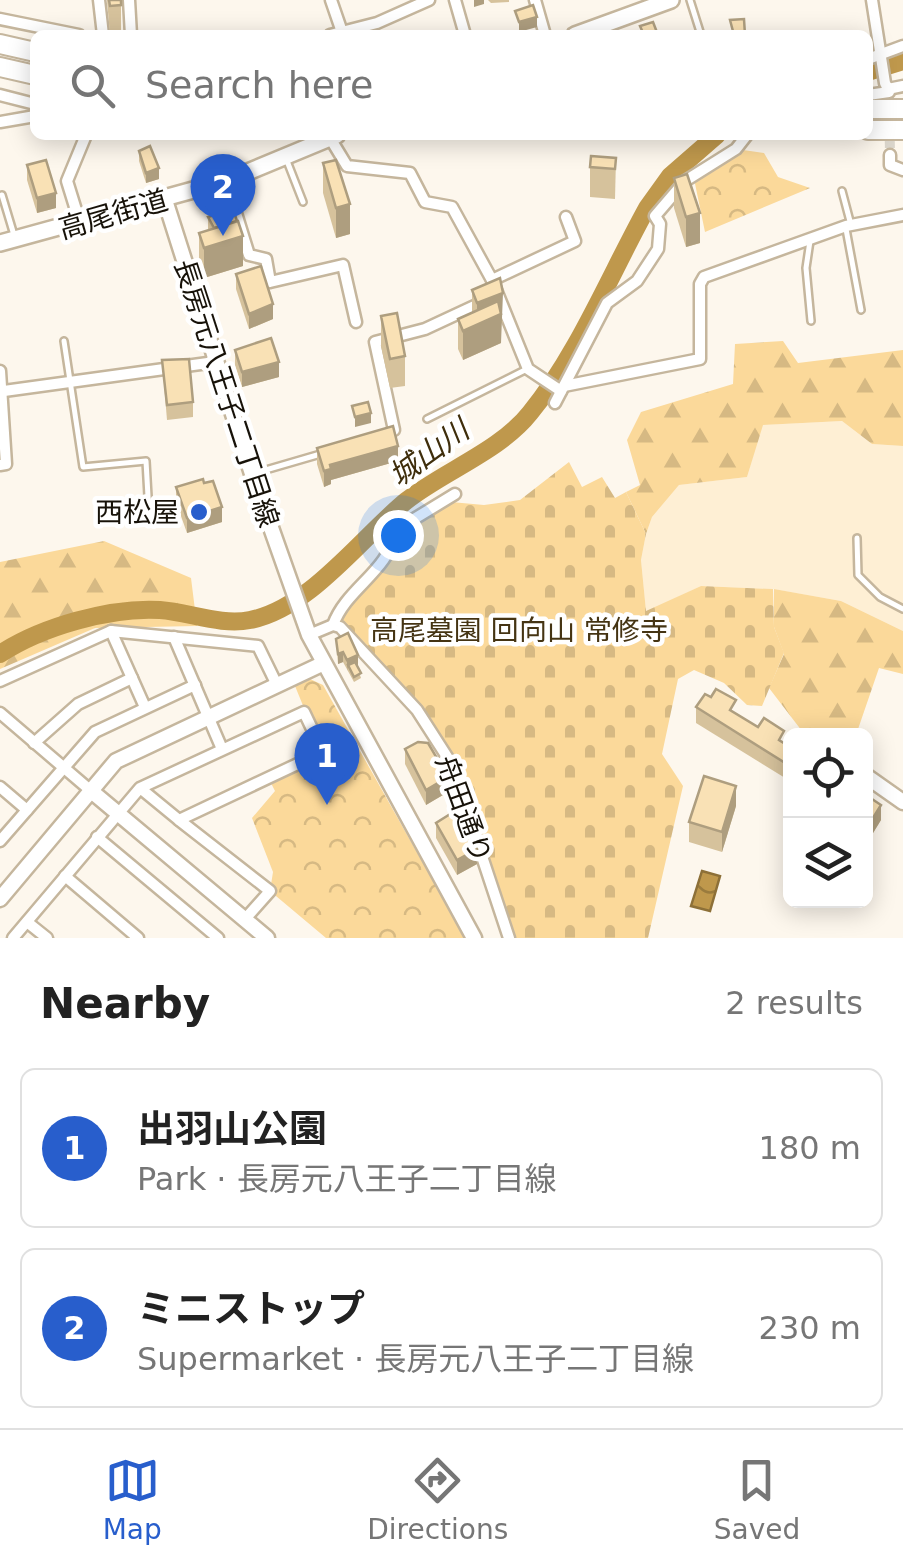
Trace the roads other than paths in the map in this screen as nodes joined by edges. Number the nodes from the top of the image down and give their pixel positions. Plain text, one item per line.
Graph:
1 (99, 0) edge
2 (129, 0) edge
3 (331, 0) edge
4 (429, 0) edge
5 (455, 0) edge
6 (535, 0) edge
7 (671, 0) edge
8 (690, 0) edge
9 (872, 0) edge
10 (412, 4) edge
11 (0, 19) edge
12 (54, 30) edge
13 (102, 30) edge
14 (131, 30) edge
15 (336, 30) edge
16 (344, 30) edge
17 (464, 30) edge
18 (544, 30) edge
19 (589, 30) edge
20 (699, 30) edge
21 (0, 44) edge
22 (903, 46) edge
23 (30, 51) edge
24 (875, 60) edge
25 (0, 67) edge
26 (30, 74) edge
27 (903, 86) edge
28 (887, 88) junction
29 (873, 93) edge
30 (0, 94) edge
31 (30, 103) edge
32 (903, 108) edge
33 (873, 109) edge
34 (30, 117) edge
35 (0, 122) edge
36 (873, 130) edge
37 (903, 130) edge
38 (84, 140) edge
39 (326, 140) edge
40 (334, 140) edge
41 (744, 140) edge
42 (890, 155) tunnel mouth
43 (286, 158) junction
44 (903, 170) edge
45 (226, 180) junction
46 (842, 191) dead end
47 (2, 194) edge
48 (165, 200) junction
49 (303, 202) dead end
50 (903, 214) edge
51 (566, 217) dead end
52 (80, 223) junction
53 (848, 226) junction
54 (811, 238) junction
55 (8, 242) edge
56 (492, 280) junction
57 (498, 296) junction
58 (862, 310) dead end
59 (811, 321) dead end
60 (356, 322) dead end
61 (64, 341) dead end
62 (215, 362) junction
63 (528, 369) junction
64 (0, 371) edge
65 (73, 382) junction
66 (561, 389) junction
67 (4, 391) junction
68 (554, 403) dead end
69 (427, 419) dead end
70 (394, 430) edge
71 (333, 450) edge
72 (0, 465) edge
73 (252, 474) junction
74 (455, 494) dead end
75 (149, 514) dead end
76 (857, 538) dead end
77 (903, 609) edge
78 (333, 625) junction
79 (111, 630) junction
80 (309, 635) junction
81 (174, 637) junction
82 (322, 664) junction
83 (132, 678) junction
84 (0, 681) edge
85 (277, 685) junction
86 (195, 686) junction
87 (144, 706) junction
88 (0, 713) edge
89 (208, 717) junction
90 (34, 742) junction
91 (222, 749) junction
92 (63, 767) junction
93 (873, 781) edge
94 (0, 787) edge
95 (140, 788) junction
96 (90, 790) junction
97 (903, 802) edge
98 (27, 810) junction
99 (118, 813) junction
100 (179, 820) junction
101 (98, 838) junction
102 (0, 841) edge
103 (65, 876) junction
104 (0, 899) edge
105 (246, 920) junction
106 (27, 922) junction
107 (14, 938) edge
108 (47, 938) edge
109 (138, 938) edge
110 (218, 938) edge
111 (267, 938) edge
112 (474, 938) edge
113 (509, 938) edge

1 - 13 street
2 - 14 street
3 - 15 street
4 - 10 street
5 - 17 street
6 - 18 street
7 - 19 main road
8 - 20 lane
9 - 24 street
10 - 16 street
11 - 12 street
21 - 23 highway
22 - 24 street
24 - 28 street
25 - 26 highway
27 - 28 street
28 - 29 street
30 - 31 street
32 - 33 highway
34 - 35 street
36 - 37 highway
38 - 52 street
39 - 43 main road, 高尾街道
40 - 56 street
41 - 66 street
42 - 44 street
43 - 45 main road, 高尾街道
43 - 49 lane
45 - 48 main road, 高尾街道
45 - 60 street
46 - 53 lane
47 - 55 lane
48 - 52 main road, 高尾街道
48 - 62 street, 長房元八王子二丁目線
50 - 53 street
51 - 56 street
52 - 55 main road, 高尾街道
53 - 54 street
53 - 58 lane
54 - 59 lane
54 - 66 street
56 - 57 street
57 - 63 street
57 - 70 street
61 - 65 lane
62 - 65 street
62 - 73 street, 長房元八王子二丁目線
63 - 66 street
63 - 69 lane
64 - 67 street
65 - 67 street
65 - 75 lane
66 - 68 street
67 - 72 street
71 - 73 lane
73 - 80 street, 長房元八王子二丁目線
74 - 78 street
76 - 77 lane
78 - 80 street
78 - 113 street, 舟田通り
79 - 81 street
79 - 83 street
79 - 84 street
80 - 82 street
81 - 85 street
81 - 86 street
82 - 85 street
82 - 112 street
83 - 87 street
83 - 90 street
85 - 89 street
86 - 87 street
86 - 89 street
87 - 92 street
88 - 90 street
89 - 91 street
89 - 96 street
90 - 92 street
91 - 95 street
91 - 100 street
92 - 96 street
92 - 98 street
93 - 97 street
94 - 98 street
95 - 99 street
95 - 100 street
96 - 99 street
96 - 104 street
98 - 102 street
99 - 101 street
99 - 105 street
100 - 105 street
101 - 103 street
101 - 110 street
103 - 106 street
103 - 109 street
105 - 111 street
106 - 107 street
106 - 108 street

